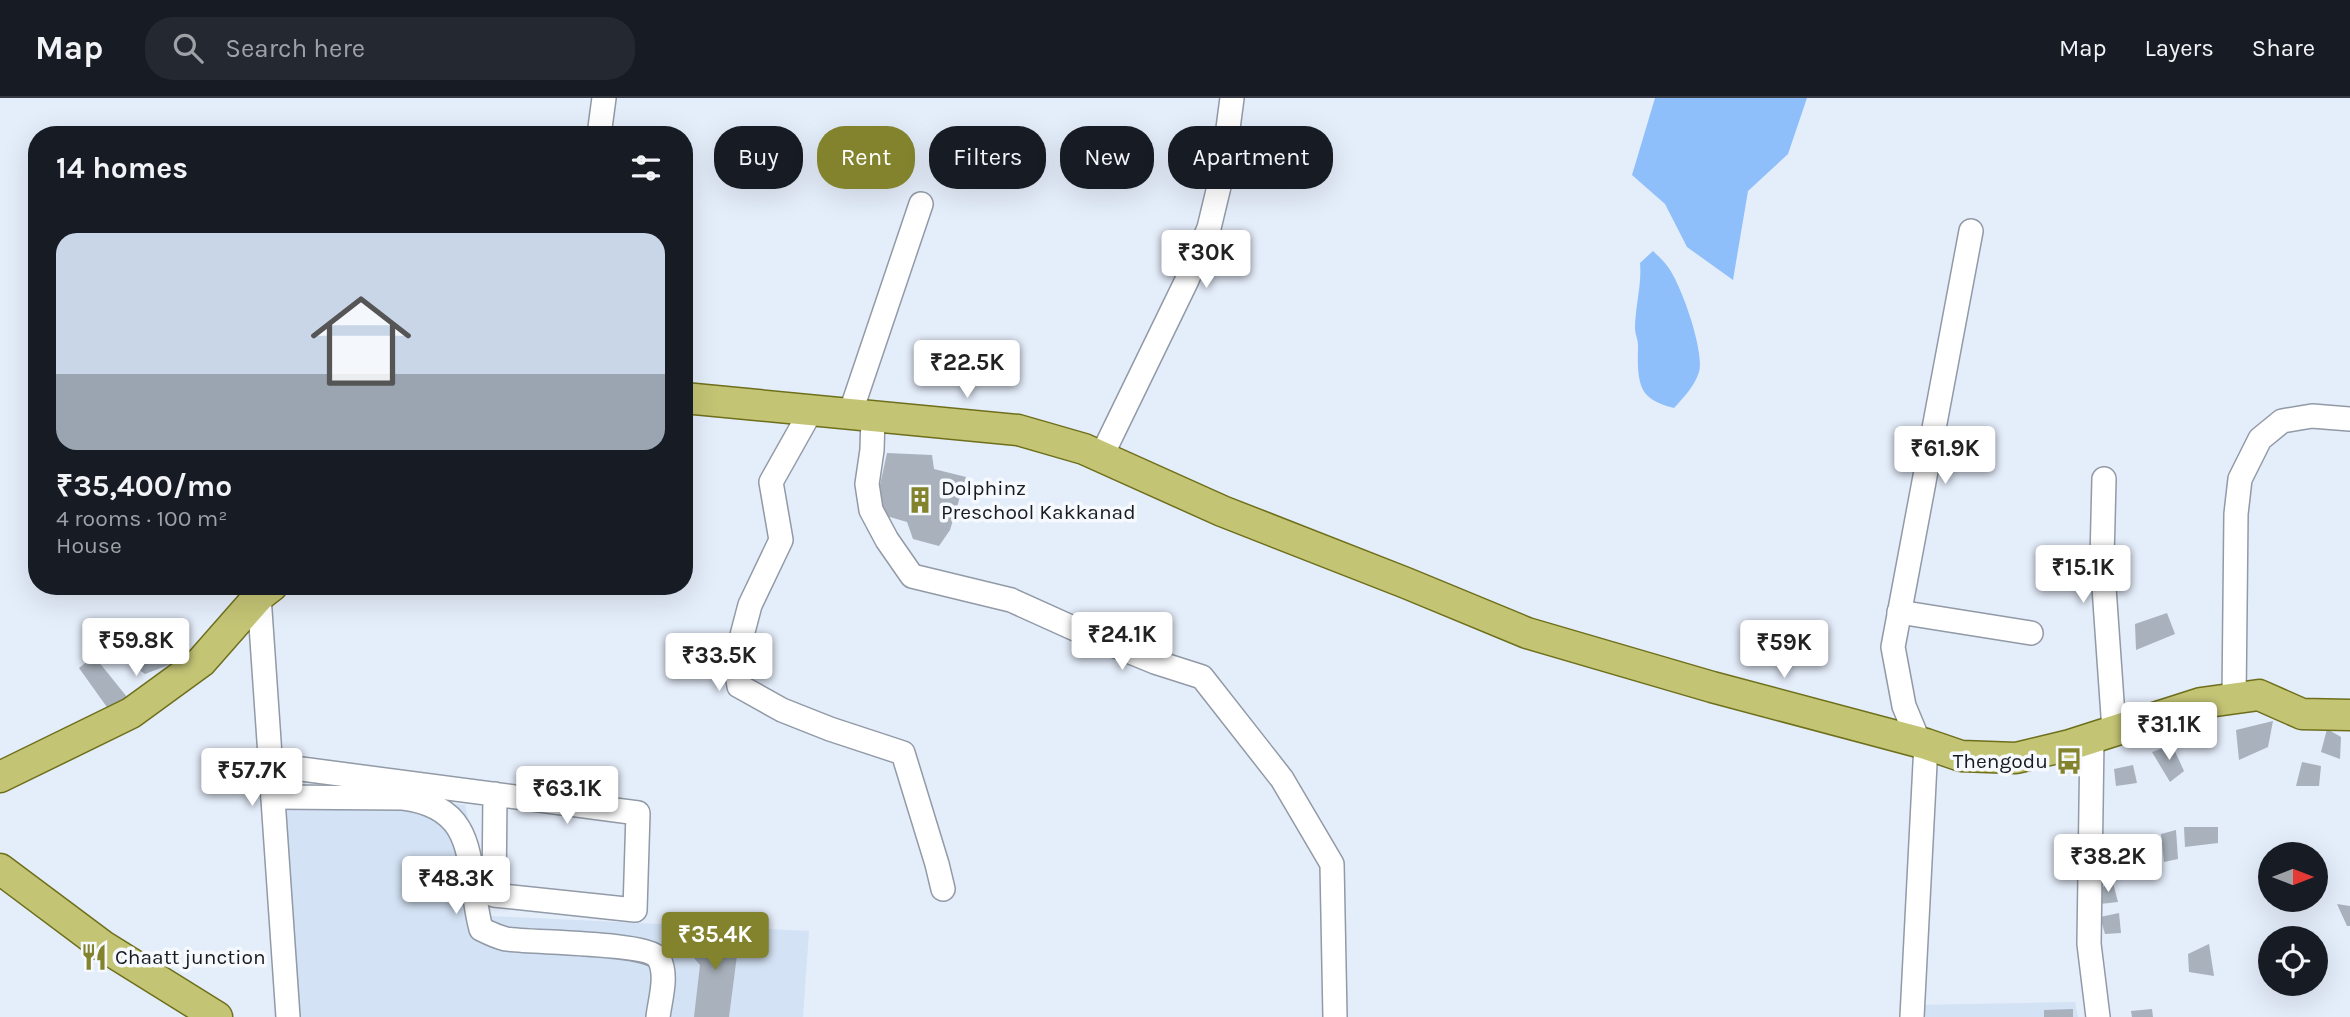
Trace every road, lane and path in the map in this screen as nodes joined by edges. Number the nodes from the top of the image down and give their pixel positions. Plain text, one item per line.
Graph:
1 (604, 98) edge
2 (1232, 98) edge
3 (600, 126) edge
4 (921, 204) dead end
5 (1971, 231) dead end
6 (693, 399) edge
7 (812, 410) junction
8 (861, 415) junction
9 (2350, 419) edge
10 (1101, 457) junction
11 (2104, 479) dead end
12 (262, 595) edge
13 (268, 595) edge
14 (1899, 612) junction
15 (2031, 632) dead end
16 (2234, 699) junction
17 (2350, 715) edge
18 (2103, 734) junction
19 (1922, 743) junction
20 (271, 765) junction
21 (0, 777) edge
22 (495, 794) junction
23 (273, 797) junction
24 (0, 869) edge
25 (943, 889) dead end
26 (217, 1017) edge
27 (288, 1017) edge
28 (658, 1017) edge
29 (1335, 1017) edge
30 (1912, 1017) edge
31 (2098, 1017) edge

1 - 3 street
2 - 10 street
4 - 8 street
5 - 14 street
6 - 7 main road
7 - 8 main road
7 - 25 street
8 - 10 main road
8 - 29 street
9 - 16 street
10 - 19 main road
11 - 18 street
12 - 21 main road
13 - 20 street
14 - 15 street
14 - 19 street
16 - 17 main road
16 - 18 main road
18 - 19 main road
18 - 31 street
19 - 30 street
20 - 22 street
20 - 23 street
22 - 22 street
23 - 27 street
23 - 28 street
24 - 26 main road

